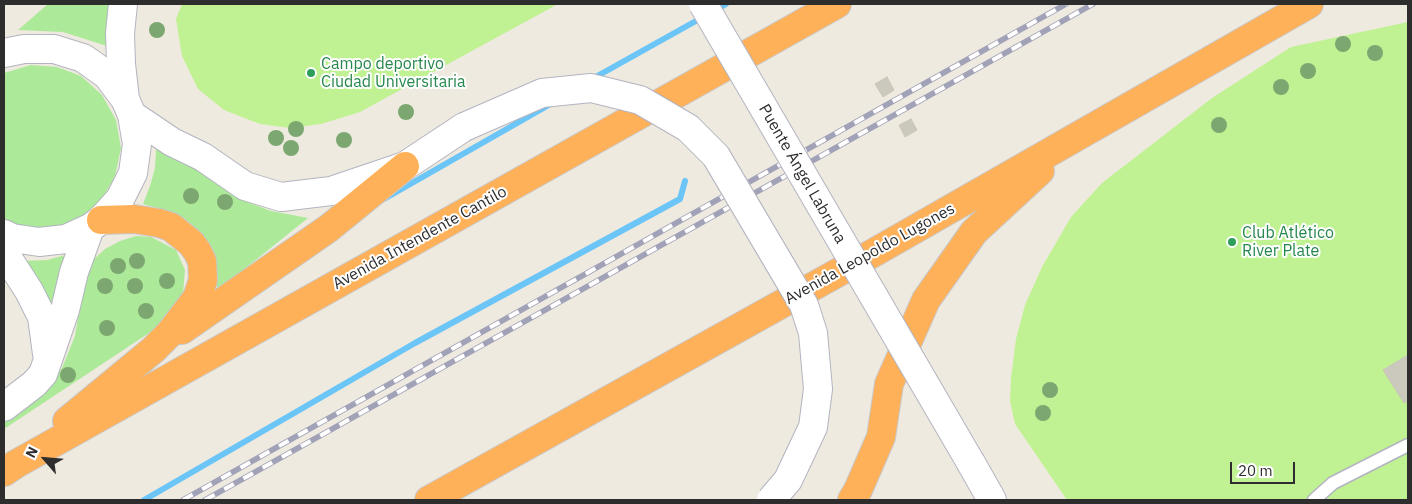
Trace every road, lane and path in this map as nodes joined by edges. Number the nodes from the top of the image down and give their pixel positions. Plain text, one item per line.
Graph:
1 (124, 4) edge
2 (703, 4) edge
3 (838, 4) edge
4 (1309, 4) edge
5 (4, 52) edge
6 (129, 107) junction
7 (1074, 139) junction
8 (405, 166) junction
9 (96, 224) junction
10 (4, 234) edge
11 (4, 252) edge
12 (153, 350) junction
13 (48, 361) junction
14 (4, 407) edge
15 (1408, 445) edge
16 (10, 468) edge
17 (429, 500) edge
18 (771, 500) edge
19 (852, 500) edge
20 (992, 500) edge
21 (1314, 500) edge

1 - 6 main road
2 - 20 main road, Puente Ángel Labruna, bridge
3 - 16 highway, Avenida Intendente Cantilo
4 - 7 highway, Avenida Leopoldo Lugones
5 - 6 main road
6 - 8 main road
6 - 9 main road
7 - 17 highway, Avenida Leopoldo Lugones
7 - 19 highway
8 - 12 highway
8 - 18 main road, bridge
9 - 10 main road
9 - 12 highway
9 - 13 main road
11 - 13 main road
12 - 16 highway
13 - 14 main road
15 - 21 lane

